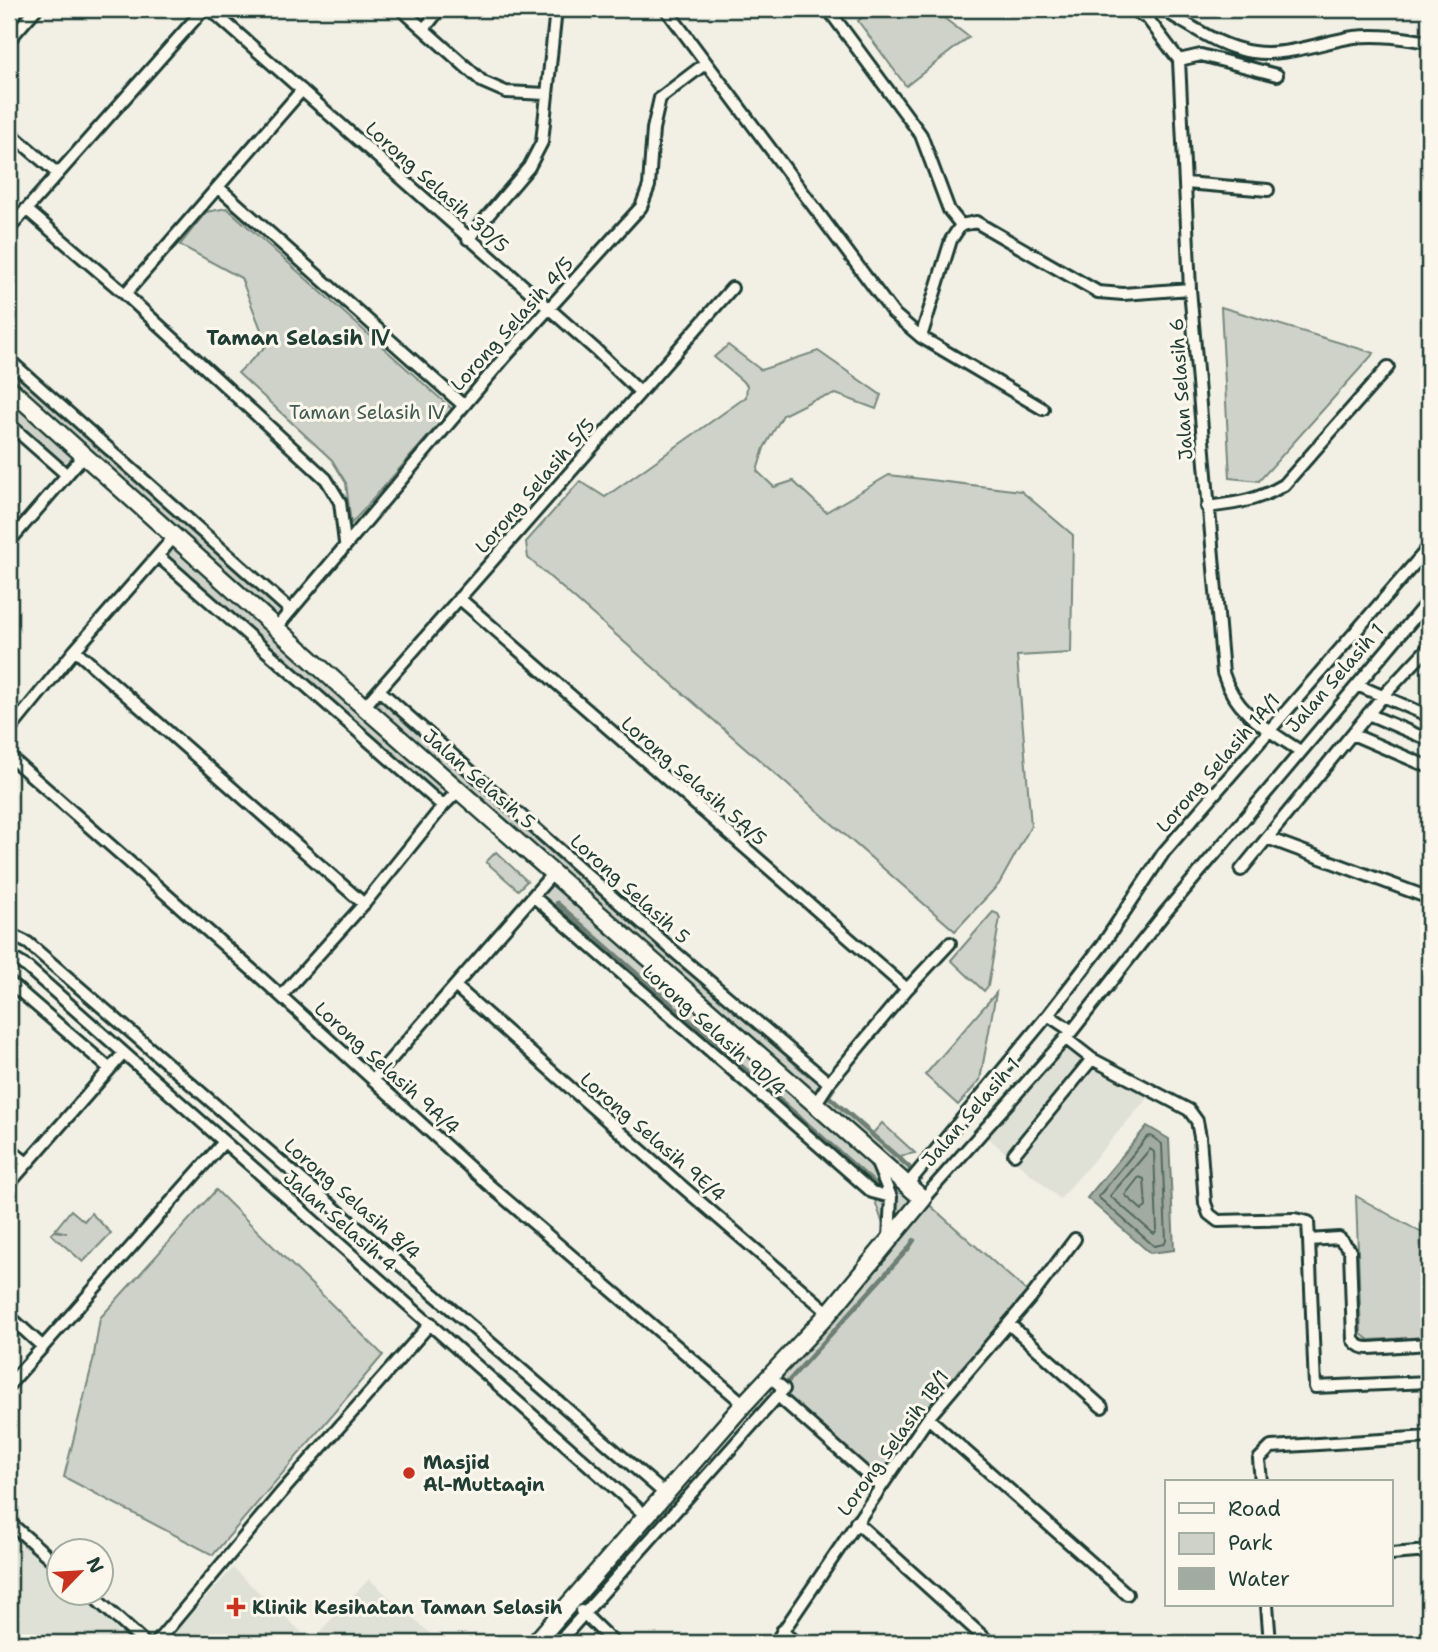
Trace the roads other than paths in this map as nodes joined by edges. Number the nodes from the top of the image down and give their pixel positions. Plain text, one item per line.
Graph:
1 (36, 9) edge
2 (204, 9) edge
3 (211, 9) edge
4 (401, 9) edge
5 (440, 9) edge
6 (556, 9) edge
7 (666, 9) edge
8 (828, 9) edge
9 (1132, 9) edge
10 (1169, 12) edge
11 (424, 29) junction
12 (1160, 33) junction
13 (9, 40) edge
14 (1429, 42) edge
15 (1179, 60) junction
16 (706, 62) junction
17 (1277, 75) dead end
18 (302, 90) junction
19 (546, 94) junction
20 (9, 132) edge
21 (58, 174) junction
22 (1186, 183) junction
23 (218, 187) junction
24 (1268, 190) dead end
25 (26, 209) junction
26 (961, 225) junction
27 (9, 229) edge
28 (468, 239) junction
29 (732, 288) dead end
30 (1190, 289) junction
31 (125, 293) junction
32 (548, 309) junction
33 (920, 337) junction
34 (9, 360) edge
35 (1388, 367) dead end
36 (9, 388) edge
37 (640, 392) junction
38 (463, 405) junction
39 (1043, 409) dead end
40 (9, 424) edge
41 (84, 455) junction
42 (115, 456) junction
43 (102, 471) junction
44 (66, 475) junction
45 (1207, 507) junction
46 (174, 537) junction
47 (9, 542) edge
48 (345, 543) junction
49 (1429, 547) edge
50 (158, 556) junction
51 (459, 598) junction
52 (1429, 600) edge
53 (290, 610) junction
54 (276, 628) junction
55 (1429, 646) edge
56 (75, 650) junction
57 (1357, 685) junction
58 (379, 690) junction
59 (1383, 696) junction
60 (364, 707) junction
61 (1368, 715) junction
62 (1429, 716) edge
63 (9, 731) edge
64 (1269, 731) junction
65 (1352, 734) junction
66 (1429, 740) edge
67 (1300, 751) junction
68 (9, 755) edge
69 (1429, 767) edge
70 (459, 790) junction
71 (443, 807) junction
72 (1267, 838) junction
73 (1241, 870) dead end
74 (554, 872) junction
75 (533, 896) junction
76 (1429, 898) edge
77 (365, 905) junction
78 (11, 935) edge
79 (950, 943) dead end
80 (9, 956) edge
81 (9, 982) edge
82 (456, 986) junction
83 (908, 989) junction
84 (281, 996) junction
85 (1048, 1014) junction
86 (1068, 1034) junction
87 (122, 1054) junction
88 (1092, 1059) junction
89 (110, 1069) junction
90 (373, 1080) junction
91 (829, 1083) junction
92 (816, 1103) junction
93 (223, 1143) junction
94 (9, 1149) edge
95 (870, 1152) junction
96 (1014, 1154) dead end
97 (27, 1163) junction
98 (9, 1184) edge
99 (907, 1185) junction
100 (891, 1197) junction
101 (923, 1199) junction
102 (331, 1204) junction
103 (316, 1222) junction
104 (888, 1239) junction
105 (1075, 1239) dead end
106 (1309, 1240) junction
107 (829, 1313) junction
108 (11, 1322) edge
109 (431, 1323) junction
110 (1009, 1324) junction
111 (1429, 1344) edge
112 (43, 1347) junction
113 (769, 1376) junction
114 (1429, 1382) edge
115 (9, 1385) edge
116 (778, 1395) junction
117 (744, 1404) junction
118 (1102, 1407) dead end
119 (928, 1418) junction
120 (1429, 1437) edge
121 (1261, 1480) edge
122 (880, 1486) junction
123 (664, 1493) junction
124 (645, 1516) junction
125 (9, 1522) edge
126 (856, 1522) junction
127 (1429, 1551) edge
128 (1392, 1554) edge
129 (46, 1555) edge
130 (1128, 1594) dead end
131 (570, 1601) junction
132 (104, 1606) edge
133 (1268, 1606) edge
134 (583, 1614) junction
135 (782, 1631) junction
136 (145, 1643) edge
137 (156, 1643) edge
138 (535, 1643) edge
139 (558, 1643) edge
140 (614, 1643) edge
141 (775, 1643) edge
142 (796, 1643) edge
143 (990, 1643) edge
144 (1270, 1643) edge

1 - 13 street
2 - 21 street
3 - 18 street, Lorong Selasih 3D/5
4 - 11 street
5 - 11 street
6 - 19 street
7 - 16 street
8 - 26 street
9 - 12 street
10 - 12 street
10 - 14 street
11 - 19 street
12 - 15 street
15 - 17 street
15 - 22 street, Jalan Selasih 6
16 - 32 street, Lorong Selasih 4/5
16 - 33 street
18 - 23 street
18 - 28 street, Lorong Selasih 3D/5
19 - 28 street
20 - 21 street
21 - 25 street
22 - 24 street
22 - 30 street, Jalan Selasih 6
23 - 31 street
23 - 38 street
25 - 27 street
25 - 31 street
26 - 30 street
26 - 33 street
28 - 32 street, Lorong Selasih 3D/5
29 - 37 street, Lorong Selasih 5/5
30 - 45 street, Jalan Selasih 6
31 - 48 street
32 - 37 street, Lorong Selasih 3D/5
32 - 38 street, Lorong Selasih 4/5
33 - 39 street
34 - 42 street
35 - 45 street
36 - 41 street, Jalan Selasih 5
37 - 51 street, Lorong Selasih 5/5
38 - 48 street, Lorong Selasih 4/5
40 - 44 street
41 - 43 street, Jalan Selasih 5
41 - 44 street
42 - 43 street
42 - 53 street
43 - 46 street, Jalan Selasih 5
44 - 47 street
45 - 64 street, Jalan Selasih 6
46 - 50 street
46 - 54 street, Jalan Selasih 5
48 - 53 street, Lorong Selasih 4/5
49 - 64 street, Lorong Selasih 1A/1
50 - 56 street
50 - 71 street
51 - 58 street, Lorong Selasih 5/5
51 - 83 street, Lorong Selasih 5A/5
52 - 57 street, Jalan Selasih 1
53 - 54 street, Lorong Selasih 4/5
54 - 60 street, Jalan Selasih 5
55 - 59 street
56 - 63 street
56 - 77 street
57 - 59 street
57 - 67 street, Jalan Selasih 1
58 - 60 street, Lorong Selasih 5/5
58 - 91 street, Lorong Selasih 5
59 - 61 street
59 - 62 street
60 - 70 street, Jalan Selasih 5
61 - 65 street
61 - 66 street
64 - 67 street, Jalan Selasih 6
64 - 85 street, Lorong Selasih 1A/1
65 - 69 street
65 - 72 street
67 - 86 street, Jalan Selasih 1
68 - 84 street, Lorong Selasih 9A/4
70 - 71 street
70 - 74 street, Jalan Selasih 5
71 - 77 street
72 - 73 street
72 - 76 street
74 - 75 street
74 - 92 street, Jalan Selasih 5
75 - 82 street
75 - 100 street, Lorong Selasih 9D/4
77 - 84 street
78 - 102 street, Lorong Selasih 8/4
79 - 83 street
80 - 87 street, Jalan Selasih 4
81 - 89 street
82 - 90 street
82 - 107 street, Lorong Selasih 9E/4
83 - 91 street
84 - 90 street, Lorong Selasih 9A/4
85 - 86 street
85 - 99 street, Lorong Selasih 1A/1
86 - 88 street
86 - 101 street, Jalan Selasih 1
87 - 89 street
87 - 93 street, Jalan Selasih 4
88 - 96 street
88 - 106 street
89 - 97 street
90 - 117 street, Lorong Selasih 9A/4
91 - 92 street
92 - 95 street, Jalan Selasih 5
93 - 103 street, Jalan Selasih 4
93 - 112 street
94 - 97 street
95 - 99 street, Jalan Selasih 5
95 - 100 street
97 - 98 street
99 - 101 street, Jalan Selasih 5
100 - 104 street
101 - 104 street, Jalan Selasih 1
102 - 103 street
102 - 123 street, Lorong Selasih 8/4
103 - 109 street, Jalan Selasih 4
104 - 107 street, Jalan Selasih 1
105 - 110 street, Lorong Selasih 1B/1
106 - 111 street
106 - 114 street
107 - 113 street, Jalan Selasih 1
108 - 112 street
109 - 124 street, Jalan Selasih 4
109 - 137 street
110 - 118 street
110 - 119 street, Lorong Selasih 1B/1
112 - 115 street
113 - 116 street
113 - 117 street, Jalan Selasih 1
116 - 122 street
116 - 134 street
117 - 123 street, Jalan Selasih 1
119 - 122 street, Lorong Selasih 1B/1
119 - 130 street
120 - 121 street
122 - 126 street, Lorong Selasih 1B/1
123 - 124 street, Jalan Selasih 1
124 - 131 street, Jalan Selasih 1
125 - 129 street
126 - 135 street, Lorong Selasih 1B/1
126 - 143 street
127 - 128 street
131 - 134 street
131 - 138 street, Jalan Selasih 1
132 - 136 street
133 - 144 street
134 - 139 street
134 - 140 street
135 - 141 street, Lorong Selasih 1B/1
135 - 142 street

